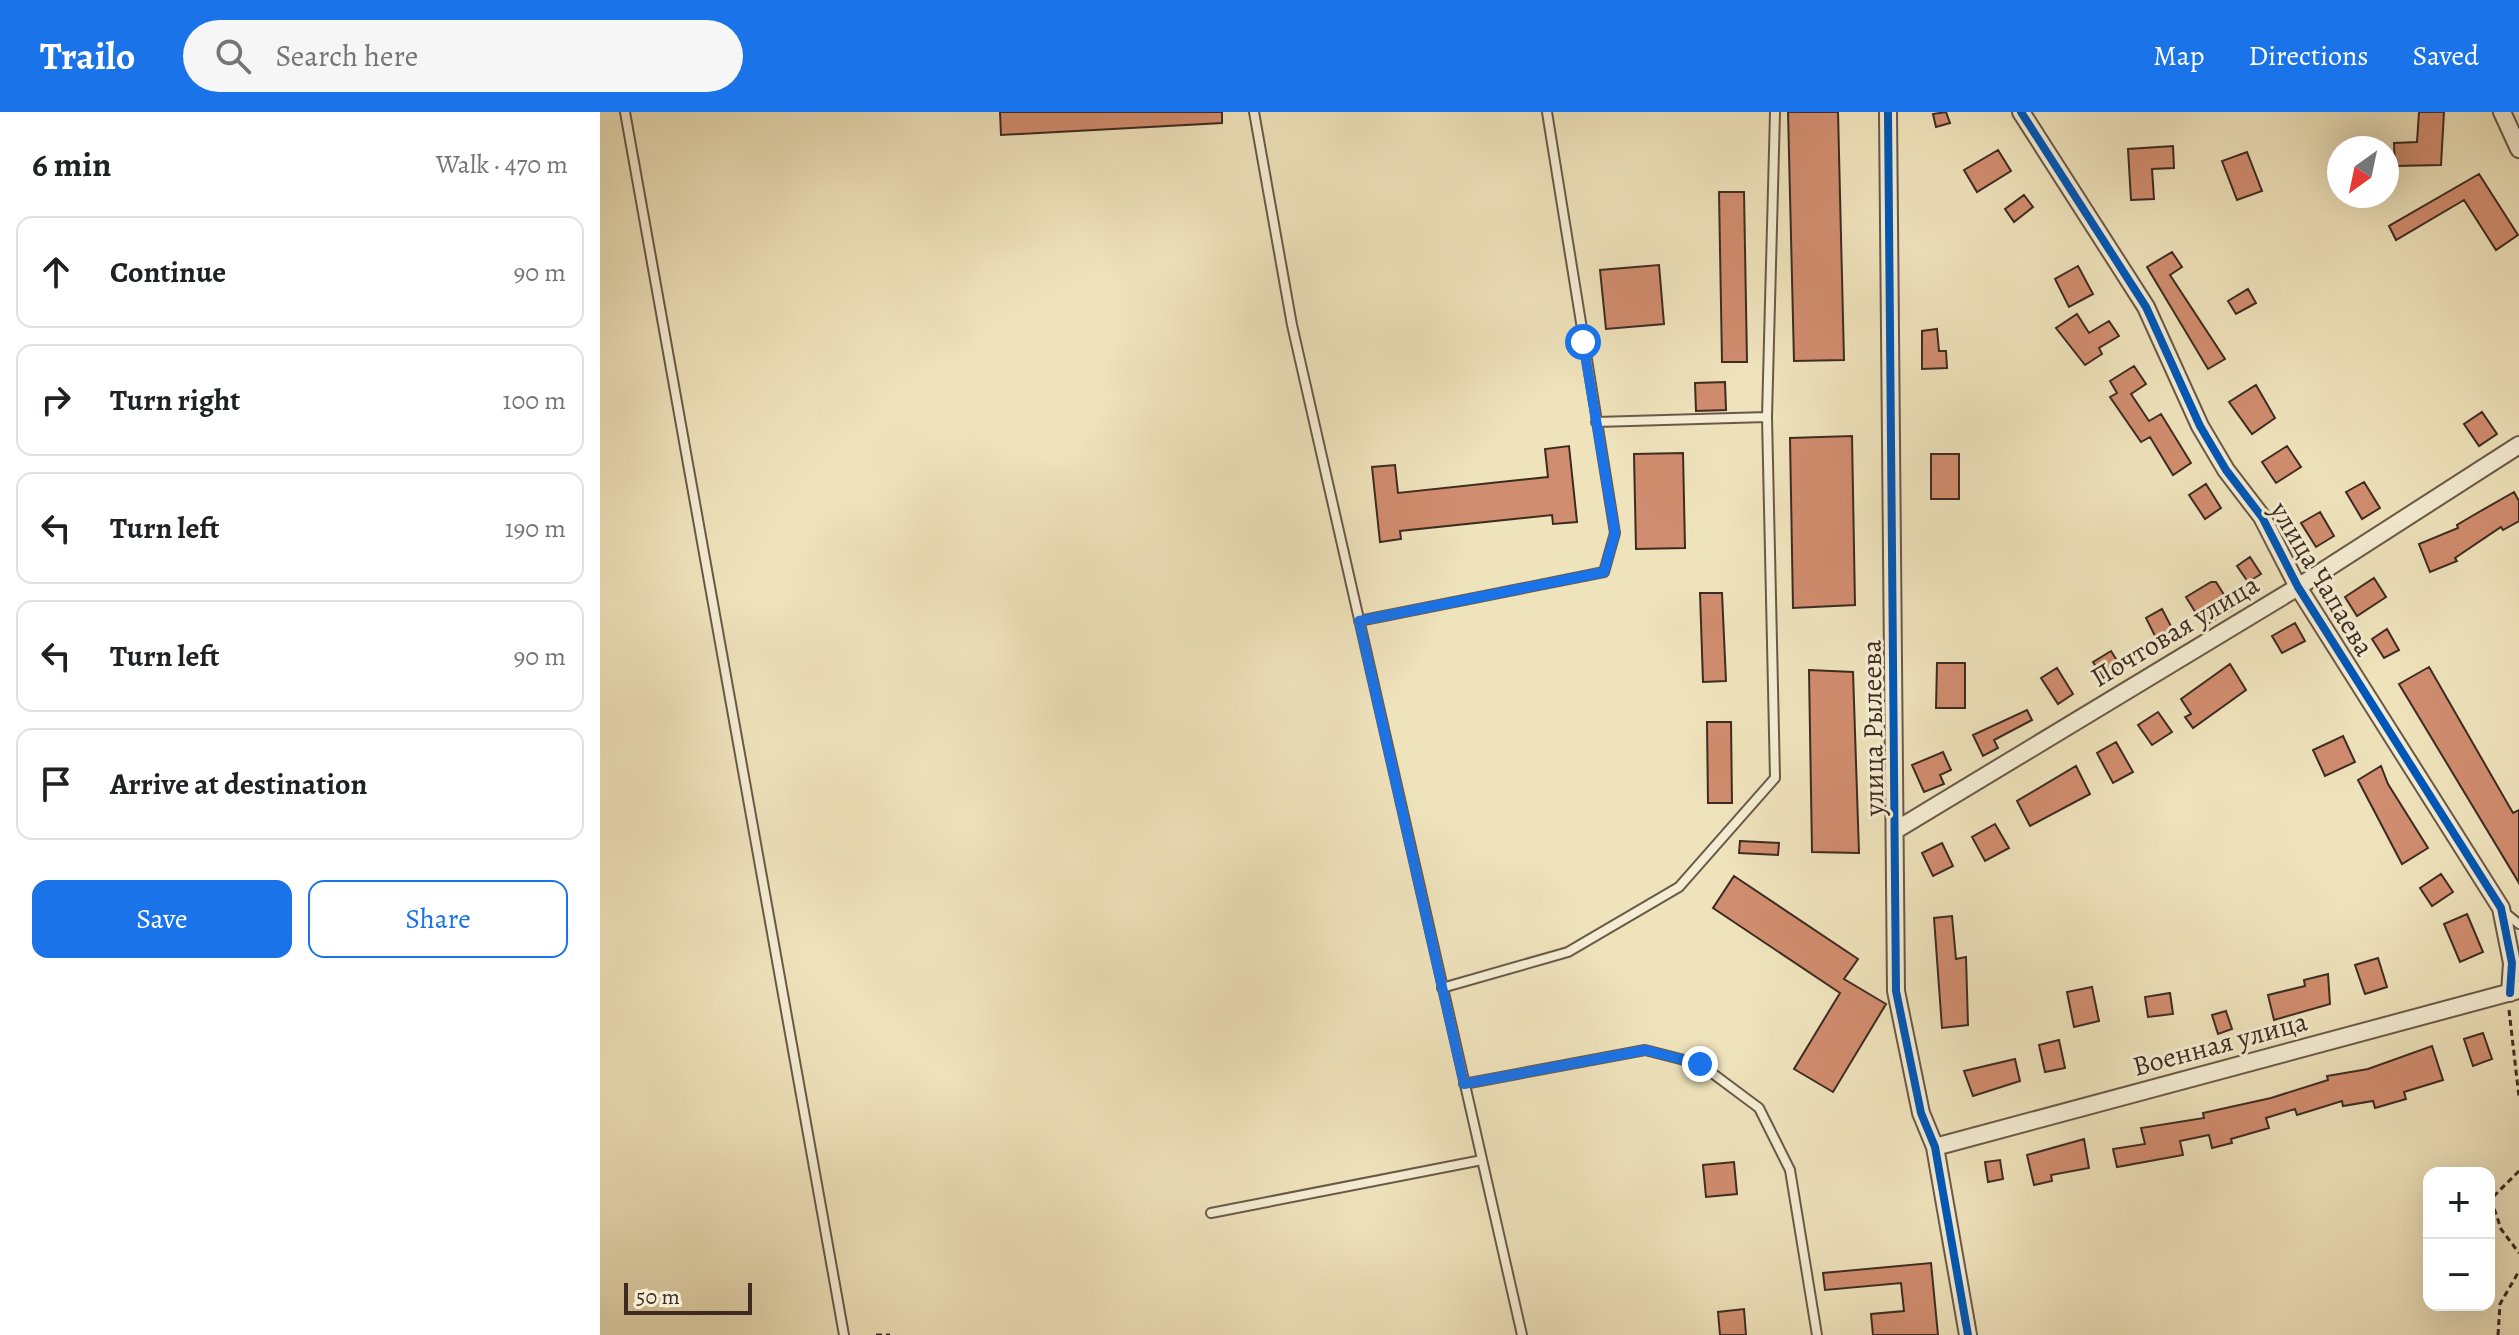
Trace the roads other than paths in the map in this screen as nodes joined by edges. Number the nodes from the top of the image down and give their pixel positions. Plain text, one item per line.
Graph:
1 (625, 112) edge
2 (1254, 112) edge
3 (1547, 112) edge
4 (1775, 112) edge
5 (1888, 112) edge
6 (2021, 112) edge
7 (2502, 112) edge
8 (2519, 149) edge
9 (1767, 417) junction
10 (1596, 422) junction
11 (2519, 445) edge
12 (2298, 587) junction
13 (1359, 621) junction
14 (1896, 830) junction
15 (2501, 908) junction
16 (2519, 924) edge
17 (1442, 988) junction
18 (2515, 991) edge
19 (1464, 1084) junction
20 (1935, 1147) junction
21 (1482, 1160) junction
22 (1211, 1213) dead end
23 (844, 1335) edge
24 (1522, 1335) edge
25 (1817, 1335) edge
26 (1968, 1335) edge

1 - 23 lane
2 - 13 lane
3 - 10 lane
4 - 9 lane
5 - 14 street, улица Рылеева
6 - 12 street, улица Чапаева
7 - 8 street
9 - 10 lane
9 - 17 lane
10 - 13 lane
11 - 12 street, Почтовая улица
12 - 14 street, Почтовая улица
12 - 15 street, улица Чапаева
13 - 17 lane
14 - 20 street, улица Рылеева
15 - 16 lane
15 - 18 street, улица Чапаева
17 - 19 lane
18 - 20 street, Военная улица
19 - 21 lane
19 - 25 lane
20 - 26 street, улица Рылеева
21 - 22 lane
21 - 24 lane

